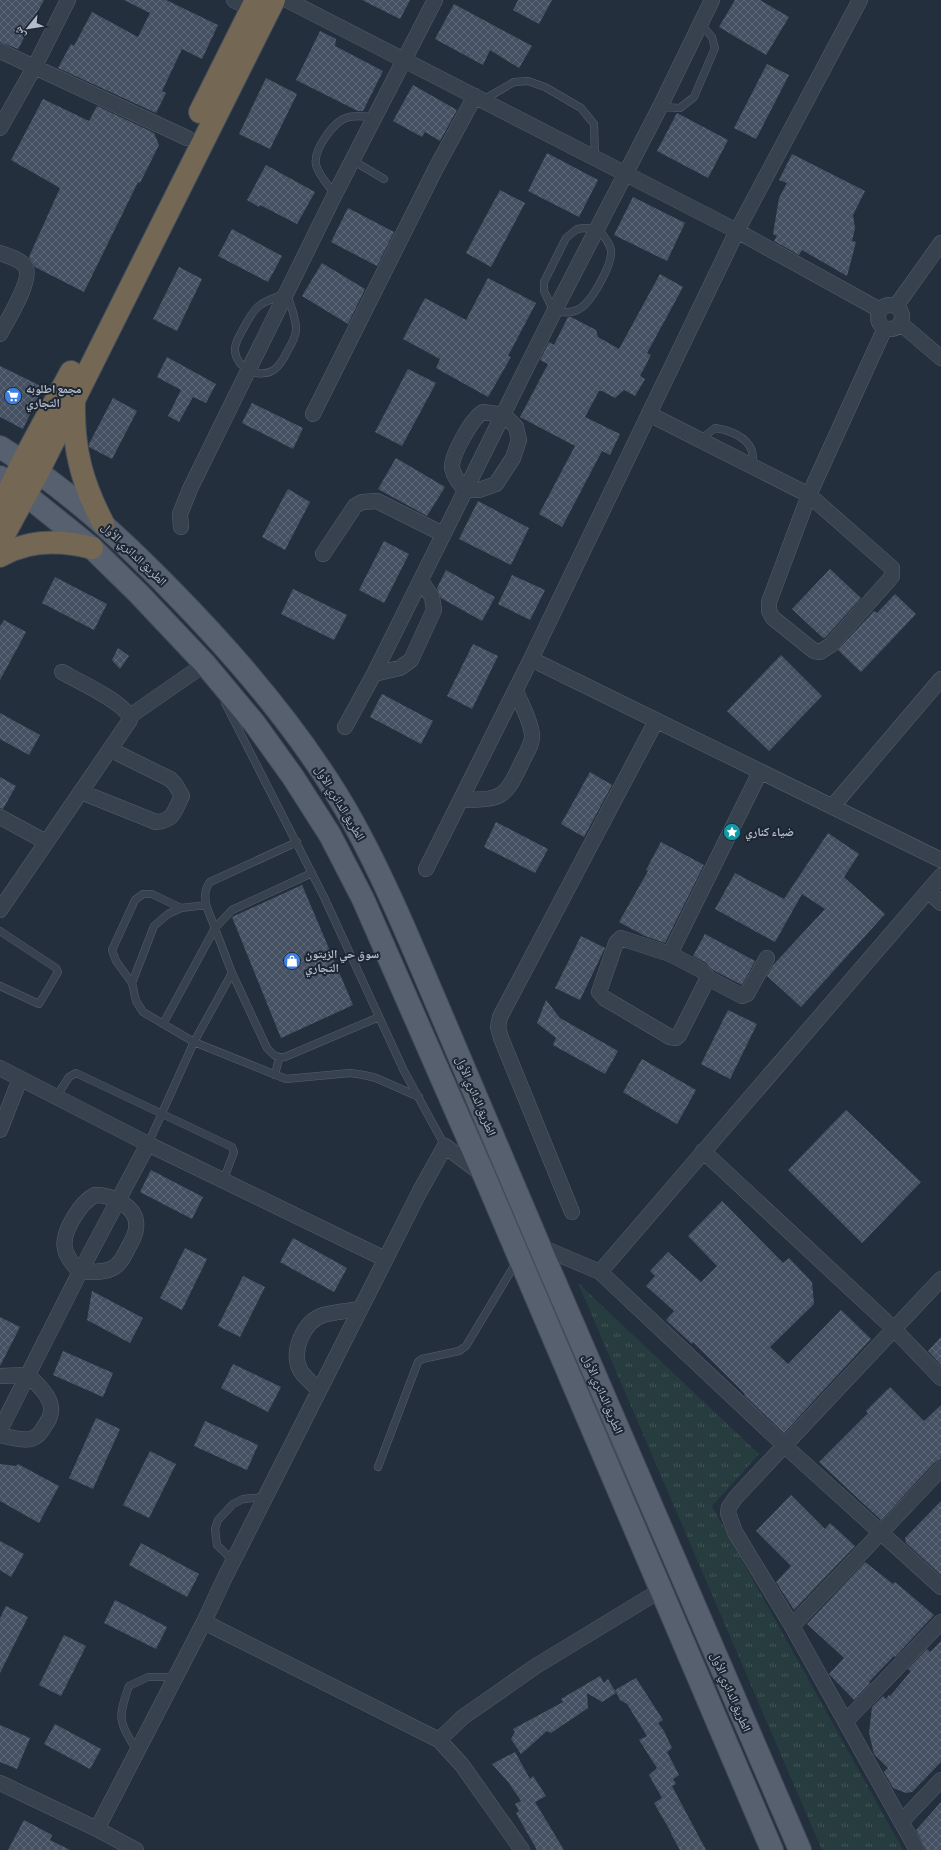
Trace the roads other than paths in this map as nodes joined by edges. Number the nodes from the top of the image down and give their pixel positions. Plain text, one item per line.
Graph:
1 (68, 0) edge
2 (287, 0) edge
3 (435, 0) edge
4 (712, 0) edge
5 (860, 0) edge
6 (256, 5) edge
7 (700, 24) junction
8 (0, 51) edge
9 (405, 60) junction
10 (35, 66) junction
11 (479, 98) junction
12 (660, 107) junction
13 (375, 117) junction
14 (0, 128) edge
15 (187, 138) junction
16 (595, 157) junction
17 (352, 160) junction
18 (625, 172) junction
19 (384, 179) dead end
20 (335, 194) junction
21 (598, 229) junction
22 (737, 231) junction
23 (941, 243) edge
24 (0, 253) edge
25 (287, 293) junction
26 (896, 306) junction
27 (880, 310) junction
28 (554, 312) junction
29 (900, 324) junction
30 (885, 328) junction
31 (0, 334) edge
32 (941, 358) edge
33 (248, 371) junction
34 (75, 397) junction
35 (313, 414) dead end
36 (649, 414) junction
37 (504, 415) junction
38 (700, 440) junction
39 (0, 447) edge
40 (30, 466) junction
41 (754, 467) junction
42 (13, 485) edge
43 (465, 490) junction
44 (809, 495) junction
45 (0, 509) edge
46 (103, 523) junction
47 (181, 527) dead end
48 (443, 534) junction
49 (0, 542) edge
50 (92, 548) junction
51 (323, 554) dead end
52 (0, 556) edge
53 (421, 581) junction
54 (531, 659) junction
55 (205, 664) junction
56 (62, 672) dead end
57 (374, 674) junction
58 (941, 679) edge
59 (516, 690) junction
60 (130, 716) junction
61 (656, 721) junction
62 (345, 727) dead end
63 (111, 750) junction
64 (760, 772) junction
65 (81, 792) junction
66 (461, 800) junction
67 (832, 807) junction
68 (0, 817) edge
69 (46, 842) junction
70 (297, 842) junction
71 (941, 860) edge
72 (426, 869) dead end
73 (312, 873) junction
74 (941, 876) edge
75 (928, 891) junction
76 (941, 903) edge
77 (206, 905) junction
78 (181, 908) junction
79 (0, 910) edge
80 (215, 928) junction
81 (0, 931) edge
82 (670, 954) junction
83 (767, 958) dead end
84 (232, 973) junction
85 (708, 978) junction
86 (132, 983) junction
87 (0, 986) edge
88 (379, 1017) junction
89 (163, 1024) junction
90 (194, 1042) junction
91 (279, 1058) junction
92 (0, 1068) edge
93 (275, 1075) junction
94 (20, 1078) junction
95 (56, 1097) junction
96 (419, 1098) junction
97 (162, 1113) junction
98 (0, 1130) edge
99 (148, 1144) junction
100 (445, 1146) junction
101 (703, 1151) junction
102 (484, 1175) junction
103 (223, 1180) junction
104 (119, 1200) junction
105 (572, 1212) dead end
106 (539, 1246) junction
107 (519, 1257) junction
108 (385, 1259) junction
109 (80, 1272) junction
110 (600, 1272) junction
111 (941, 1279) edge
112 (360, 1309) junction
113 (894, 1329) junction
114 (28, 1375) junction
115 (0, 1376) edge
116 (941, 1378) edge
117 (319, 1390) junction
118 (0, 1430) edge
119 (0, 1435) edge
120 (785, 1446) junction
121 (378, 1467) dead end
122 (941, 1469) edge
123 (265, 1496) junction
124 (880, 1533) junction
125 (233, 1561) junction
126 (941, 1587) edge
127 (661, 1590) junction
128 (204, 1622) junction
129 (941, 1622) edge
130 (792, 1626) junction
131 (176, 1677) junction
132 (846, 1721) junction
133 (439, 1740) junction
134 (137, 1751) junction
135 (941, 1780) edge
136 (0, 1783) edge
137 (901, 1822) junction
138 (97, 1829) junction
139 (136, 1850) edge
140 (522, 1850) edge
141 (772, 1850) edge
142 (800, 1850) edge
143 (917, 1850) edge

1 - 10 street
2 - 9 street
3 - 9 street
4 - 7 street
5 - 22 street
6 - 15 highway
6 - 34 highway
7 - 12 street
7 - 12 lane
8 - 10 street
9 - 11 street
9 - 13 street
10 - 14 street
10 - 15 street
11 - 16 street
11 - 16 lane
11 - 35 street
12 - 18 street
13 - 17 street
13 - 20 lane
15 - 40 highway
16 - 18 street
17 - 19 lane
17 - 20 street
18 - 21 street
18 - 22 street
20 - 25 street
21 - 28 street
21 - 28 lane
21 - 28 lane
22 - 27 street
22 - 36 street
23 - 26 street
24 - 31 street
25 - 33 street
25 - 33 lane
25 - 33 lane
26 - 27 street
26 - 29 street
27 - 30 street
28 - 37 street
29 - 30 street
29 - 32 street
30 - 44 street
33 - 47 street
34 - 40 highway
34 - 46 highway
36 - 38 street
36 - 54 street
37 - 43 street
37 - 43 street
37 - 43 street
38 - 41 street
38 - 41 lane
39 - 40 main road, الطريق الدائري الأول
40 - 42 highway
40 - 46 main road, الطريق الدائري الأول
41 - 44 street
42 - 45 highway
42 - 49 highway
42 - 50 main road, الطريق الدائري الأول
43 - 48 street
44 - 44 street
46 - 106 main road, الطريق الدائري الأول
48 - 51 street
48 - 53 street
50 - 52 highway
50 - 55 main road, الطريق الدائري الأول
53 - 57 street
53 - 57 street
54 - 59 street
54 - 61 street
55 - 60 street
55 - 70 lane
55 - 102 main road, الطريق الدائري الأول
56 - 60 street
57 - 62 street
58 - 67 street
59 - 66 street
59 - 66 street
60 - 63 street
61 - 64 street
61 - 105 street
63 - 65 street
63 - 65 street
64 - 67 street
64 - 82 street
65 - 69 street
66 - 72 street
67 - 71 street
68 - 69 street
69 - 79 street
70 - 73 lane
70 - 77 lane
73 - 80 lane
73 - 88 lane
74 - 75 street
75 - 76 street
75 - 101 street
77 - 78 lane
77 - 80 lane
78 - 86 lane
78 - 86 lane
80 - 84 lane
80 - 89 lane
81 - 87 lane
82 - 85 street
82 - 85 street
83 - 85 street
84 - 90 lane
84 - 91 lane
86 - 89 lane
88 - 91 lane
88 - 96 lane
89 - 90 lane
90 - 93 lane
90 - 97 lane
91 - 93 lane
92 - 94 street
93 - 96 lane
94 - 95 street
94 - 98 street
95 - 97 lane
95 - 99 street
96 - 100 lane
97 - 99 lane
97 - 103 lane
99 - 103 street
99 - 104 street
100 - 102 street
100 - 108 street
101 - 110 street
101 - 113 street
102 - 107 main road, الطريق الدائري الأول
103 - 108 street
104 - 109 street
104 - 109 street
104 - 109 street
106 - 110 street
106 - 142 main road, الطريق الدائري الأول
107 - 121 lane
107 - 127 main road, الطريق الدائري الأول
108 - 112 street
109 - 114 street
110 - 120 street
111 - 113 street
112 - 117 street
112 - 117 street
113 - 116 street
113 - 120 street
114 - 115 street
114 - 118 street
114 - 119 street
117 - 123 street
120 - 124 street
120 - 130 street
122 - 124 street
123 - 125 street
123 - 125 lane
124 - 126 street
124 - 130 street
125 - 128 street
127 - 133 street
127 - 141 main road, الطريق الدائري الأول
128 - 131 street
128 - 133 street
129 - 132 street
130 - 132 street
131 - 134 street
131 - 134 lane
132 - 137 street
133 - 140 street
134 - 138 street
135 - 137 street
136 - 138 street
137 - 143 street
138 - 139 street

